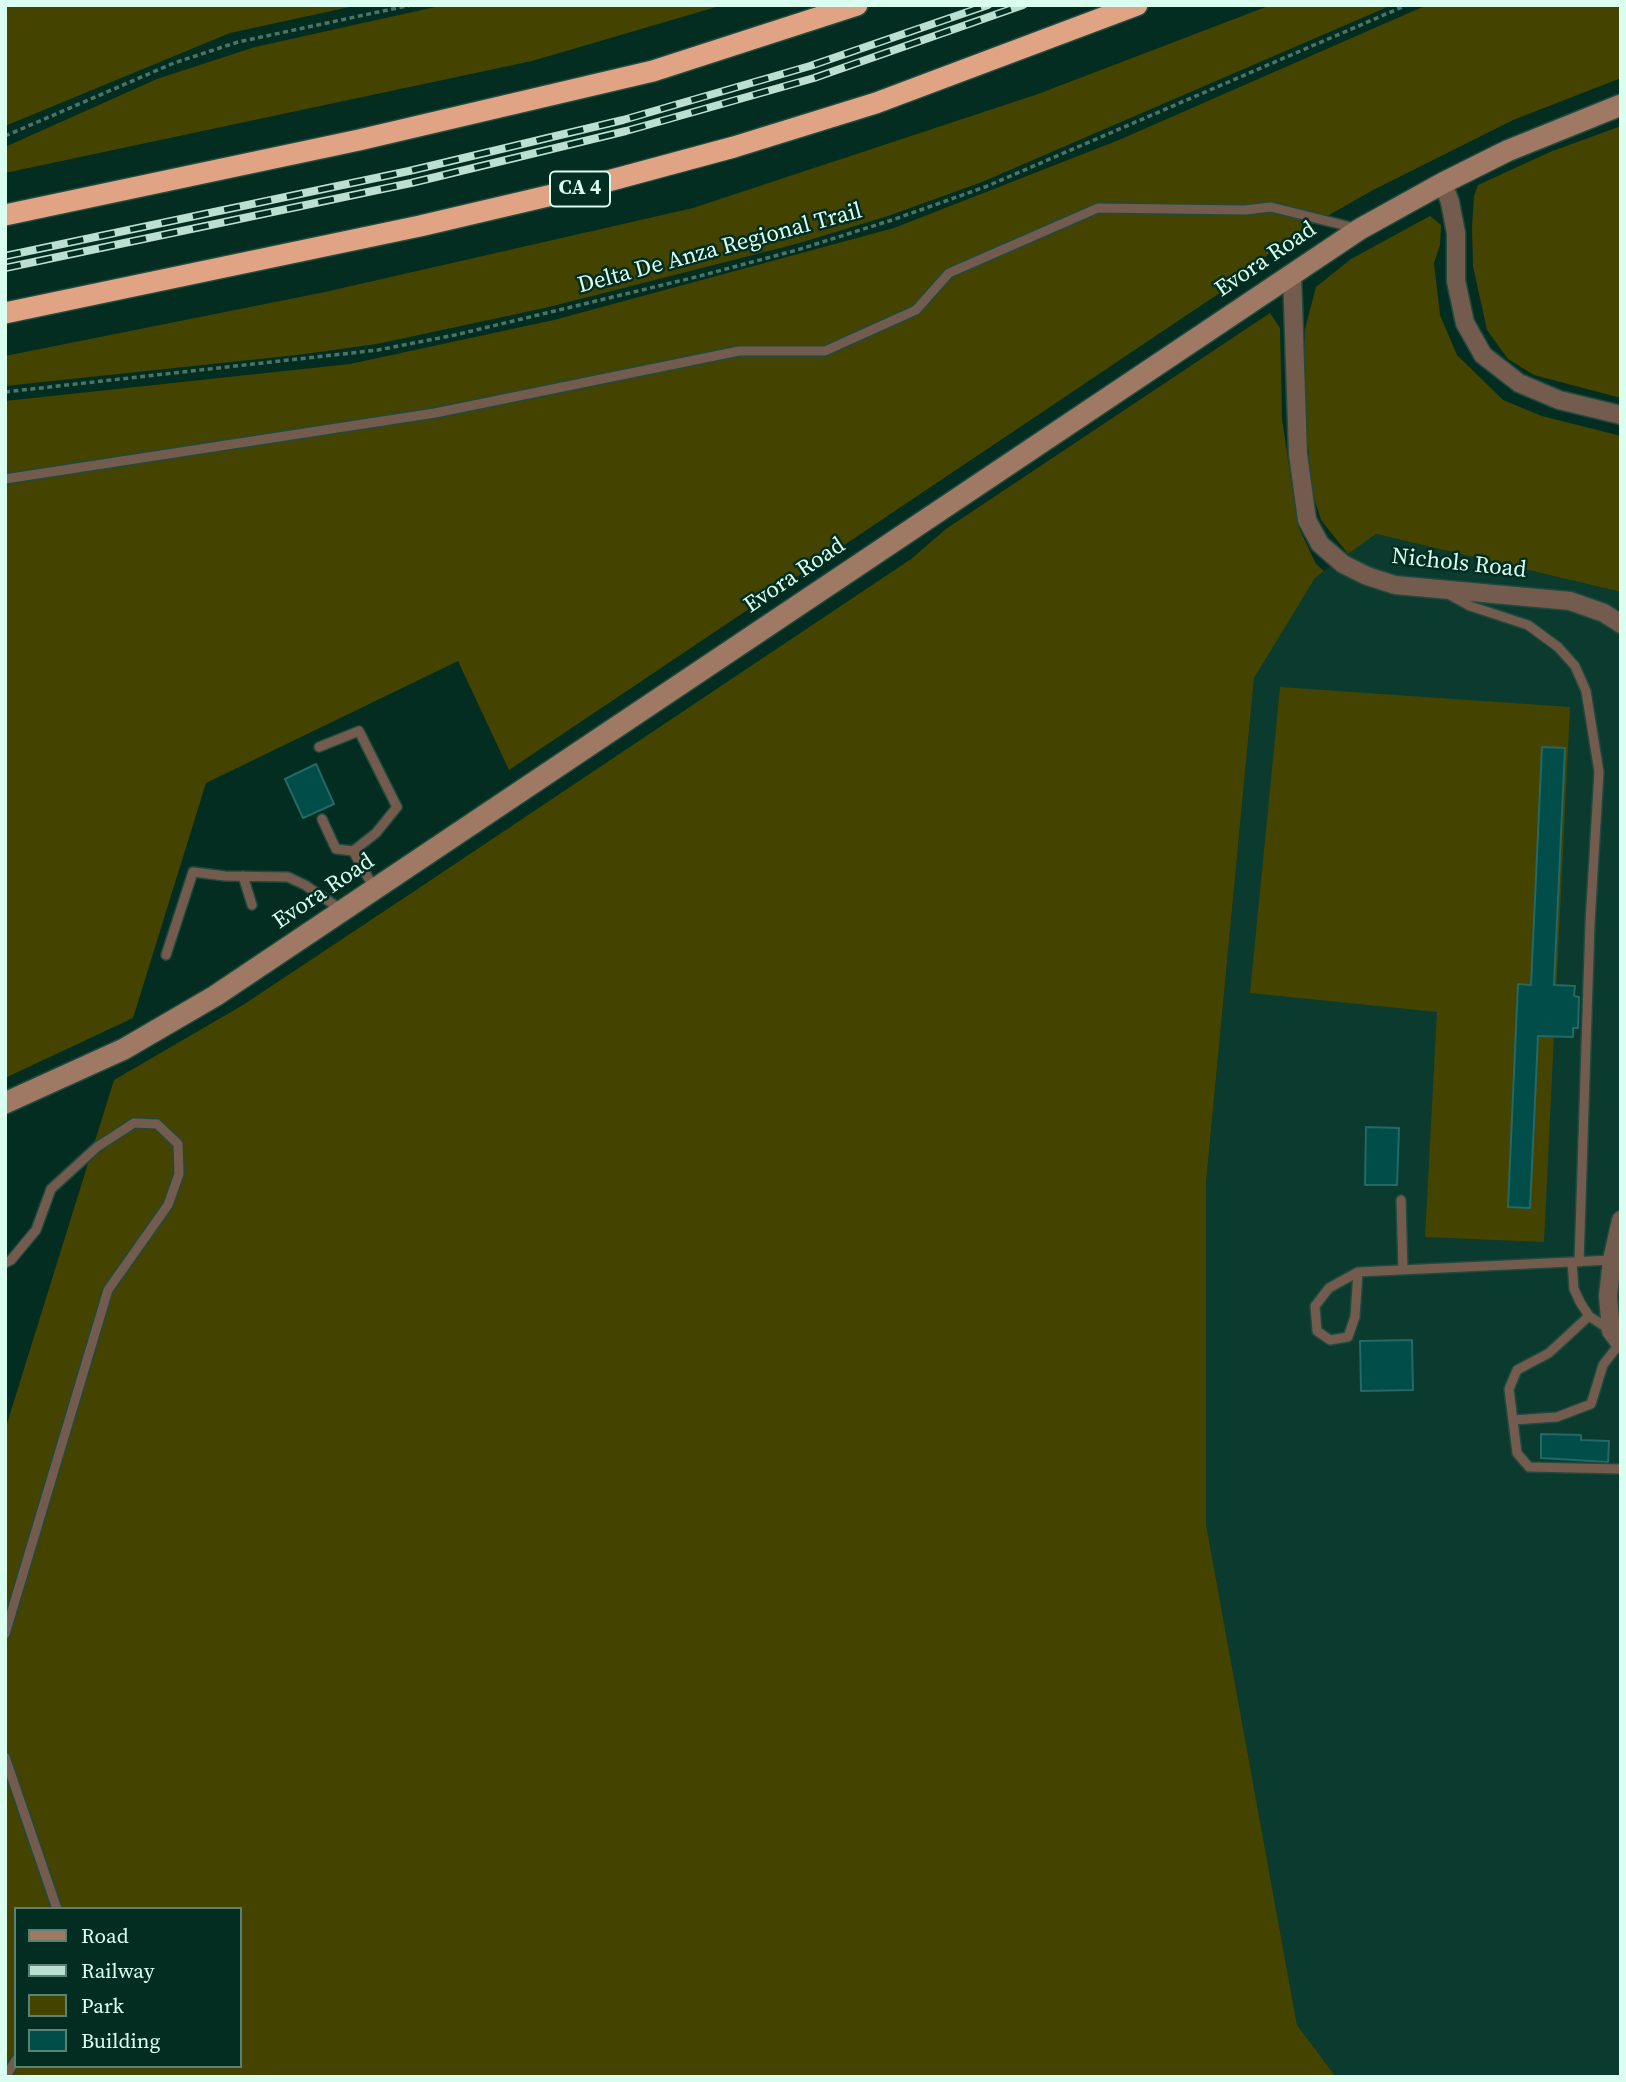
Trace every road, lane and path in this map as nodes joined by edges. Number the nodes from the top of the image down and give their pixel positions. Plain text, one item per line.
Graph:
1 (411, 5) edge
2 (857, 5) edge
3 (1137, 5) edge
4 (1407, 5) edge
5 (1621, 105) edge
6 (5, 136) edge
7 (1443, 183) junction
8 (5, 215) edge
9 (1360, 229) junction
10 (1292, 274) junction
11 (5, 313) edge
12 (5, 392) edge
13 (1621, 415) edge
14 (5, 479) edge
15 (1436, 588) junction
16 (1621, 624) edge
17 (319, 747) dead end
18 (322, 819) dead end
19 (353, 851) junction
20 (243, 876) junction
21 (374, 889) junction
22 (252, 905) dead end
23 (343, 911) junction
24 (166, 955) dead end
25 (5, 1103) edge
26 (1401, 1200) dead end
27 (1621, 1220) edge
28 (1612, 1261) junction
29 (1576, 1262) junction
30 (5, 1263) edge
31 (1403, 1270) junction
32 (1357, 1272) junction
33 (1589, 1316) junction
34 (1617, 1339) edge
35 (1513, 1420) junction
36 (1621, 1469) edge
37 (5, 1634) edge
38 (5, 1757) edge
39 (56, 1907) edge

1 - 6 path
2 - 8 highway
3 - 11 highway, CA 4
4 - 12 path, Delta De Anza Regional Trail
5 - 7 street, Evora Road
7 - 9 street, Evora Road
7 - 13 street
9 - 10 street, Evora Road
9 - 14 lane
10 - 15 street, Nichols Road
10 - 21 street, Evora Road
15 - 16 street, Nichols Road
15 - 29 lane
17 - 19 lane
18 - 19 lane
19 - 21 lane
20 - 22 lane
20 - 23 lane
20 - 24 lane
21 - 23 street, Evora Road
23 - 25 street, Evora Road
26 - 31 lane
27 - 28 street
28 - 29 lane
28 - 34 street
29 - 31 lane
29 - 33 lane
30 - 37 lane
31 - 32 lane
32 - 32 lane
33 - 34 lane
33 - 35 lane
34 - 35 lane
35 - 36 lane
38 - 39 lane

